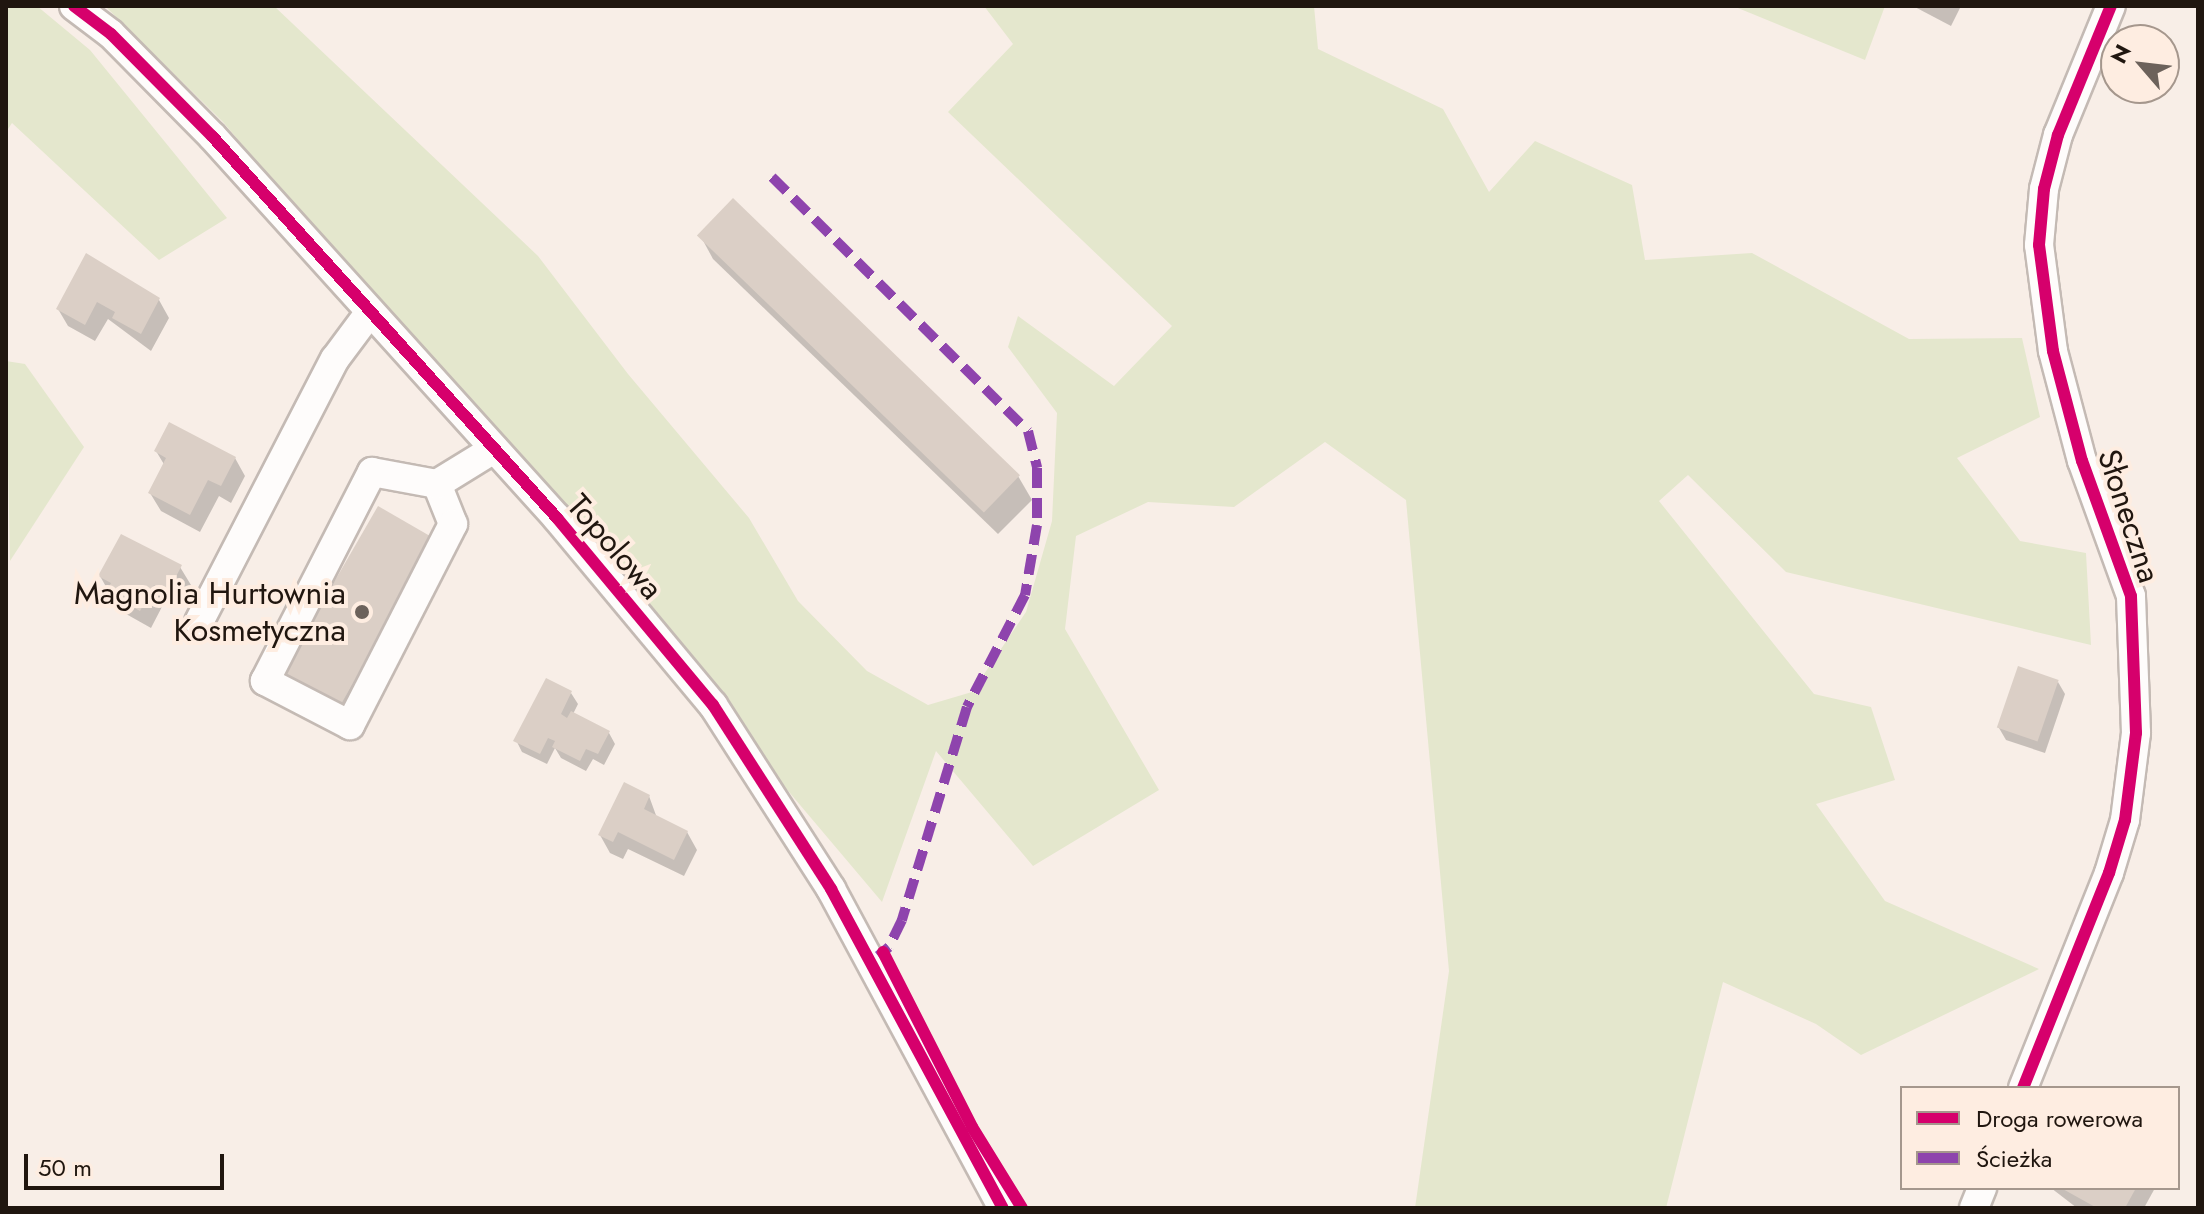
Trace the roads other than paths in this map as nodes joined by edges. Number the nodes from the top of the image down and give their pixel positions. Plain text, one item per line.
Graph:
1 (74, 6) edge
2 (2111, 6) edge
3 (370, 312) junction
4 (494, 449) junction
5 (437, 484) junction
6 (199, 622) dead end
7 (2024, 1086) edge
8 (1003, 1208) edge

1 - 3 street, Topolowa
2 - 7 street, Słoneczna
3 - 4 street, Topolowa
3 - 6 street
4 - 5 street
4 - 8 street, Topolowa
5 - 5 street

